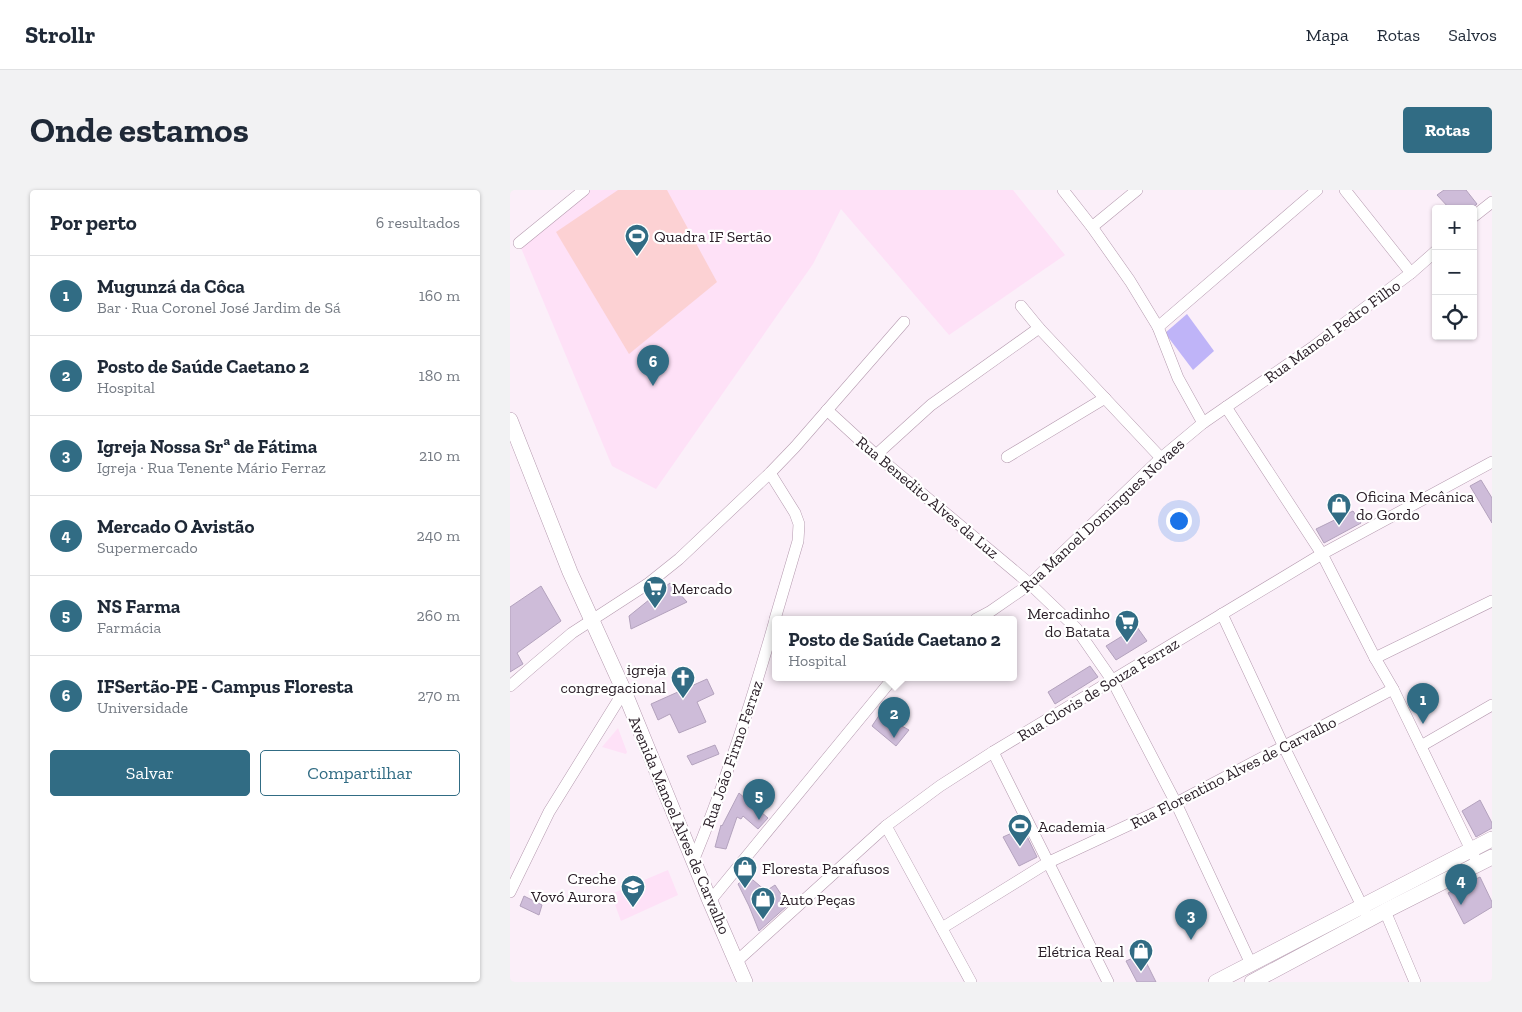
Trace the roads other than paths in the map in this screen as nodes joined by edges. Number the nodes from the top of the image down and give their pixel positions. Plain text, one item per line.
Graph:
1 (584, 190) edge
2 (1063, 190) edge
3 (1137, 190) edge
4 (1317, 190) edge
5 (1345, 190) edge
6 (1492, 202) edge
7 (1477, 214) edge
8 (1092, 227) junction
9 (519, 243) dead end
10 (1432, 255) edge
11 (1411, 273) junction
12 (1021, 306) dead end
13 (904, 322) dead end
14 (1158, 327) junction
15 (1039, 328) junction
16 (1105, 398) junction
17 (1226, 407) junction
18 (827, 410) junction
19 (510, 420) edge
20 (1203, 423) junction
21 (876, 454) junction
22 (1007, 457) dead end
23 (1161, 458) junction
24 (1492, 462) edge
25 (770, 473) junction
26 (1322, 554) junction
27 (1030, 584) junction
28 (1492, 601) edge
29 (1222, 614) junction
30 (776, 616) edge
31 (982, 616) edge
32 (593, 620) junction
33 (772, 631) edge
34 (1375, 658) junction
35 (1112, 680) junction
36 (891, 681) edge
37 (510, 686) edge
38 (1393, 689) junction
39 (624, 692) junction
40 (1492, 705) edge
41 (1421, 746) junction
42 (1284, 747) junction
43 (992, 752) junction
44 (1176, 803) junction
45 (886, 826) junction
46 (1492, 839) edge
47 (1471, 849) junction
48 (1492, 857) edge
49 (694, 859) junction
50 (1047, 862) junction
51 (1478, 865) junction
52 (510, 892) edge
53 (710, 901) junction
54 (1385, 911) junction
55 (1366, 913) junction
56 (942, 928) junction
57 (737, 961) junction
58 (1252, 964) junction
59 (1259, 980) edge
60 (745, 982) edge
61 (971, 982) edge
62 (1108, 982) edge
63 (1216, 982) edge
64 (1415, 982) edge

1 - 9 street
2 - 8 street
3 - 8 street
4 - 14 street
5 - 11 street
6 - 7 street
8 - 14 street
10 - 11 street, Rua Manoel Pedro Filho
11 - 17 street, Rua Manoel Pedro Filho
12 - 15 street
13 - 18 street
14 - 20 street
15 - 16 street
15 - 21 street
16 - 22 street
16 - 23 street
17 - 20 street, Rua Manoel Domingues Novaes
17 - 26 street
18 - 21 street, Rua Benedito Alves da Luz
18 - 25 street
19 - 32 main road, Avenida Manoel Alves de Carvalho
20 - 23 street, Rua Manoel Domingues Novaes
21 - 27 street, Rua Benedito Alves da Luz
23 - 27 street, Rua Manoel Domingues Novaes
24 - 26 street, Rua Clovis de Souza Ferraz
25 - 30 street, Rua João Firmo Ferraz
25 - 32 street
26 - 29 street, Rua Clovis de Souza Ferraz
26 - 34 street
27 - 31 street, Rua Manoel Domingues Novaes
27 - 35 street, Rua Benedito Alves da Luz
28 - 34 street
29 - 35 street, Rua Clovis de Souza Ferraz
29 - 42 street
32 - 37 street
32 - 39 main road, Avenida Manoel Alves de Carvalho
33 - 49 street, Rua João Firmo Ferraz
34 - 38 street
35 - 43 street, Rua Clovis de Souza Ferraz
35 - 44 street, Rua Benedito Alves da Luz
36 - 53 street
38 - 41 street
38 - 42 street, Rua Florentino Alves de Carvalho
39 - 49 main road, Avenida Manoel Alves de Carvalho
39 - 52 street
40 - 41 street
41 - 47 street
42 - 44 street, Rua Florentino Alves de Carvalho
42 - 55 street
43 - 45 street, Rua Clovis de Souza Ferraz
43 - 50 street
44 - 50 street, Rua Florentino Alves de Carvalho
44 - 58 street, Rua Benedito Alves da Luz
45 - 56 street
45 - 57 street, Rua Clovis de Souza Ferraz
46 - 47 main road
47 - 51 street
47 - 55 main road
48 - 51 main road
49 - 53 main road, Avenida Manoel Alves de Carvalho
50 - 56 street, Rua Florentino Alves de Carvalho
50 - 62 street
51 - 54 main road
53 - 57 main road, Avenida Manoel Alves de Carvalho
54 - 55 main road
54 - 64 street
55 - 58 main road
55 - 59 main road
56 - 61 street
57 - 60 main road, Avenida Manoel Alves de Carvalho
58 - 63 main road

